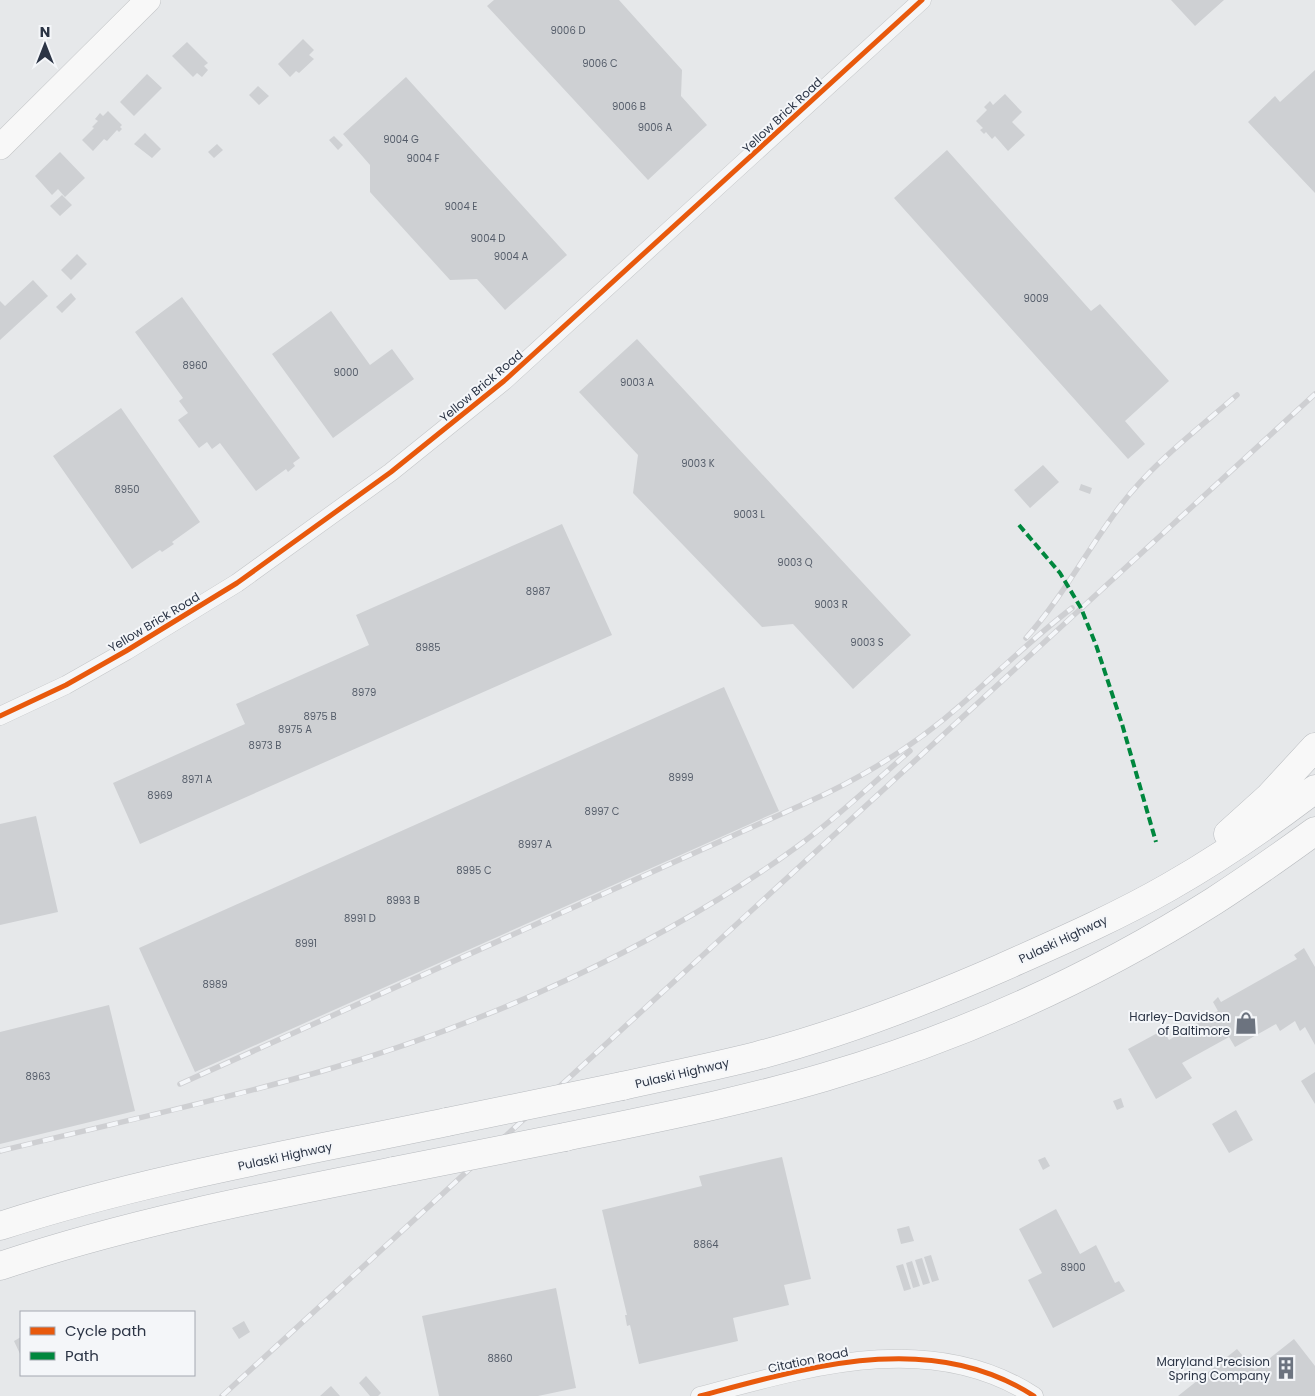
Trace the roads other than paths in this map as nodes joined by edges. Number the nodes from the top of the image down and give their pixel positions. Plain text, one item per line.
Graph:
1 (148, 0) edge
2 (922, 0) edge
3 (0, 147) edge
4 (0, 716) edge
5 (1315, 747) edge
6 (1315, 790) edge
7 (1315, 831) edge
8 (1165, 890) junction
9 (1176, 924) junction
10 (0, 1226) edge
11 (0, 1266) edge
12 (700, 1396) edge
13 (1034, 1396) edge

1 - 3 main road
2 - 4 street, Yellow Brick Road
5 - 8 highway
6 - 8 highway, Pulaski Highway
7 - 9 highway
8 - 9 highway
8 - 10 highway, Pulaski Highway, bridge
9 - 11 highway, bridge
12 - 13 street, Citation Road

